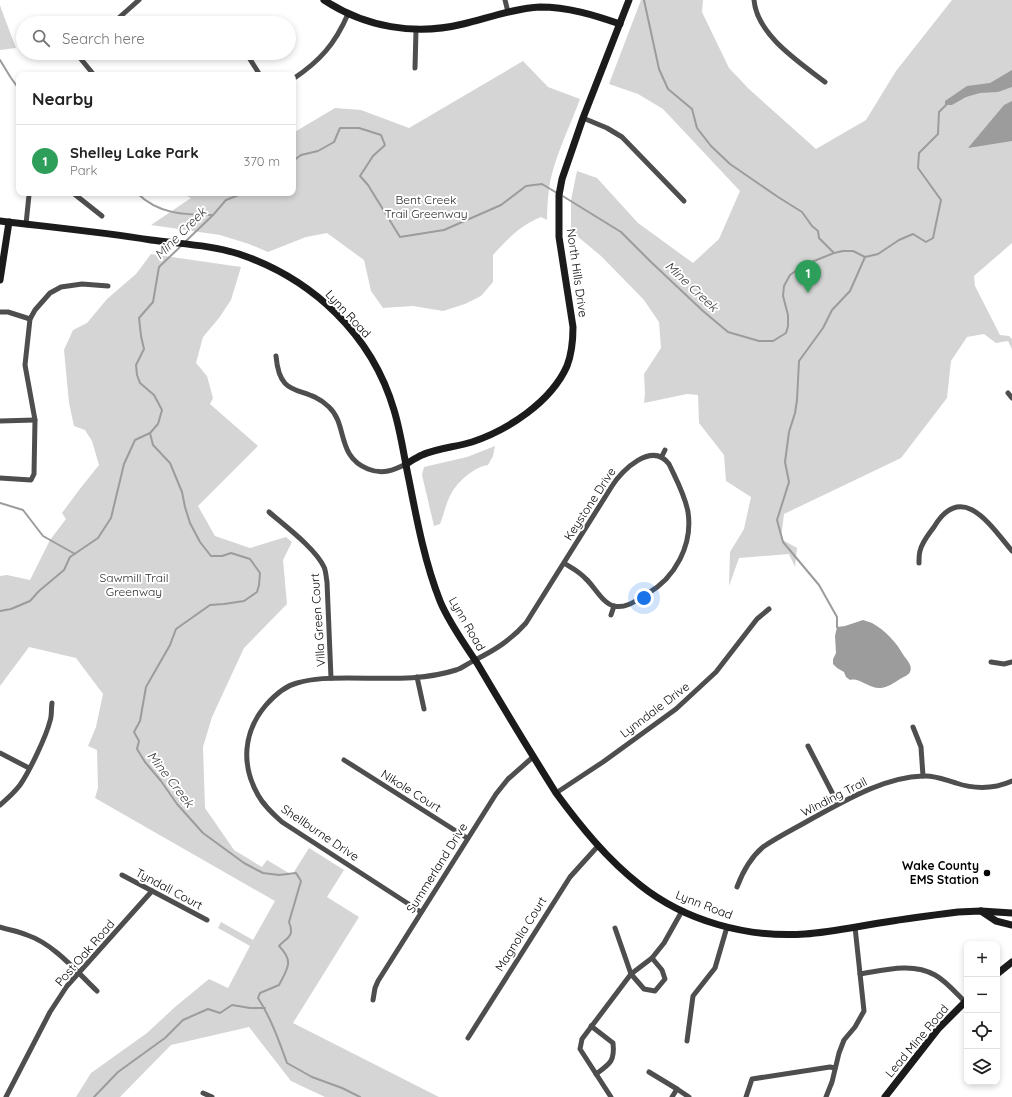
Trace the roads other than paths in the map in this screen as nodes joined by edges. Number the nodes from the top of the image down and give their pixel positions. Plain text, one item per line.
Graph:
1 (139, 0) edge
2 (324, 0) edge
3 (505, 0) edge
4 (629, 0) edge
5 (754, 0) edge
6 (508, 12) junction
7 (348, 14) junction
8 (121, 16) edge
9 (620, 24) junction
10 (416, 30) junction
11 (82, 60) edge
12 (250, 60) edge
13 (415, 68) dead end
14 (92, 72) edge
15 (258, 72) edge
16 (296, 77) edge
17 (825, 82) dead end
18 (584, 118) junction
19 (29, 196) edge
20 (77, 196) edge
21 (684, 201) dead end
22 (102, 216) dead end
23 (0, 221) edge
24 (8, 222) junction
25 (26, 224) junction
26 (0, 280) edge
27 (108, 286) dead end
28 (0, 312) edge
29 (30, 319) junction
30 (276, 356) dead end
31 (1008, 394) dead end
32 (1012, 398) edge
33 (35, 420) junction
34 (0, 421) edge
35 (664, 450) dead end
36 (662, 456) junction
37 (406, 464) junction
38 (0, 478) edge
39 (269, 512) dead end
40 (1012, 551) edge
41 (564, 563) junction
42 (919, 563) dead end
43 (614, 606) junction
44 (769, 609) dead end
45 (611, 615) dead end
46 (475, 660) junction
47 (991, 662) dead end
48 (1012, 662) edge
49 (417, 677) junction
50 (331, 678) junction
51 (52, 703) dead end
52 (424, 709) dead end
53 (913, 727) dead end
54 (808, 746) dead end
55 (0, 753) edge
56 (533, 757) junction
57 (344, 760) dead end
58 (29, 768) junction
59 (923, 776) junction
60 (1012, 781) edge
61 (556, 793) junction
62 (838, 804) junction
63 (0, 805) edge
64 (467, 838) junction
65 (598, 846) junction
66 (122, 875) dead end
67 (737, 886) dead end
68 (152, 891) junction
69 (981, 910) junction
70 (682, 911) junction
71 (421, 912) junction
72 (1012, 913) edge
73 (207, 920) dead end
74 (1012, 925) edge
75 (0, 927) edge
76 (727, 927) junction
77 (855, 927) junction
78 (614, 928) dead end
79 (652, 958) junction
80 (1012, 962) edge
81 (1000, 972) edge
82 (78, 973) junction
83 (631, 974) junction
84 (860, 974) junction
85 (97, 991) dead end
86 (964, 999) edge
87 (373, 1000) dead end
88 (964, 1003) edge
89 (591, 1026) junction
90 (468, 1038) dead end
91 (687, 1041) dead end
92 (835, 1068) junction
93 (649, 1072) dead end
94 (596, 1074) junction
95 (677, 1089) junction
96 (203, 1093) dead end
97 (6, 1097) edge
98 (212, 1097) edge
99 (611, 1097) edge
100 (672, 1097) edge
101 (689, 1097) edge
102 (746, 1097) edge
103 (826, 1097) edge
104 (885, 1097) edge

1 - 8 street
2 - 7 main road
3 - 6 street
4 - 9 main road, North Hills Drive
5 - 17 street
6 - 9 main road
6 - 10 main road
7 - 10 main road
7 - 16 street
9 - 18 main road, North Hills Drive
10 - 13 street
11 - 14 street
12 - 15 street
18 - 21 street
18 - 37 main road, North Hills Drive
19 - 25 street
20 - 22 street
23 - 24 main road, Lynn Road
24 - 25 main road, Lynn Road
24 - 26 main road
25 - 37 main road, Lynn Road
27 - 29 street
28 - 29 street
29 - 33 street
30 - 37 street
31 - 32 street
33 - 34 street
33 - 38 street
35 - 36 street
36 - 41 street, Keystone Drive
36 - 43 street
37 - 46 main road, Lynn Road
39 - 50 street, Villa Green Court
40 - 42 street
41 - 43 street
41 - 46 street, Keystone Drive
43 - 45 street
44 - 61 street, Lynndale Drive
46 - 49 street, Shellburne Drive
46 - 56 main road, Lynn Road
47 - 48 street
49 - 50 street, Shellburne Drive
49 - 52 street
50 - 71 street, Shellburne Drive
51 - 58 street
53 - 59 street
54 - 62 street
55 - 58 street
56 - 61 main road, Lynn Road
56 - 64 street, Summerland Drive
57 - 64 street, Nikole Court
58 - 63 street
59 - 60 street, Winding Trail
59 - 62 street, Winding Trail
61 - 65 main road, Lynn Road
62 - 67 street, Winding Trail
64 - 71 street, Summerland Drive
65 - 70 main road, Lynn Road
65 - 90 street, Magnolia Court
66 - 68 street, Tyndall Court
68 - 73 street, Tyndall Court
68 - 82 street, Post Oak Road
69 - 72 main road, Lynn Road
69 - 74 main road
69 - 77 main road, Lynn Road
70 - 76 main road, Lynn Road
70 - 79 street
71 - 87 street, Summerland Drive
75 - 82 street
76 - 77 main road, Lynn Road
76 - 91 street
77 - 84 street
78 - 83 street
79 - 83 street
79 - 83 street
80 - 81 main road
82 - 85 street
82 - 97 street, Post Oak Road
83 - 89 street
84 - 86 street
84 - 92 street
88 - 104 main road, Lead Mine Road
89 - 94 street
89 - 94 street
92 - 102 street
92 - 103 street
93 - 95 street
94 - 99 street
95 - 100 street
95 - 101 street
96 - 98 street

